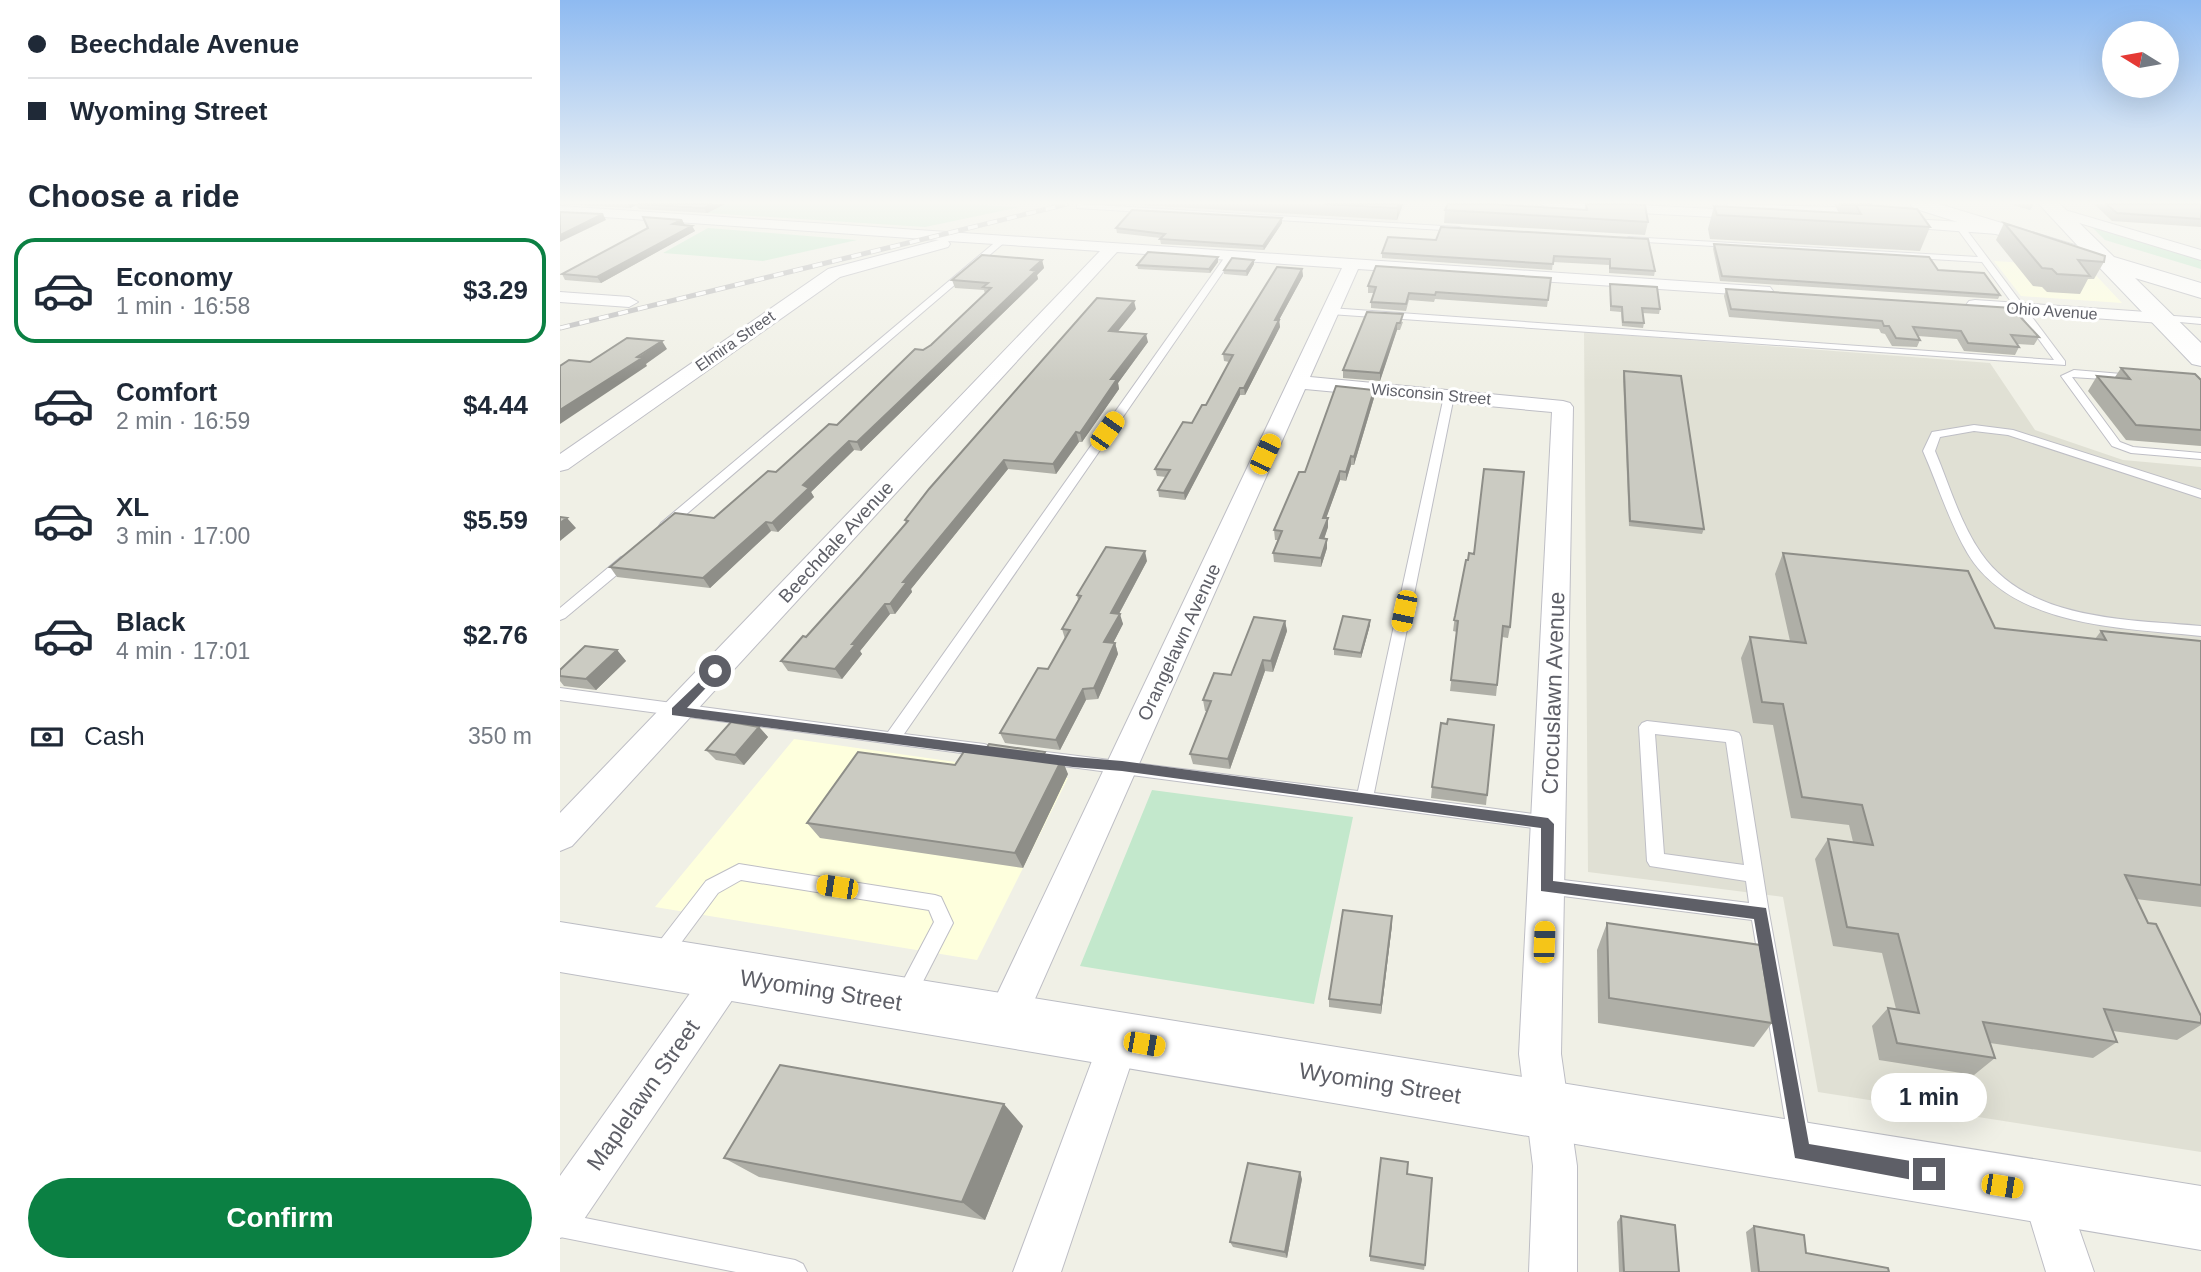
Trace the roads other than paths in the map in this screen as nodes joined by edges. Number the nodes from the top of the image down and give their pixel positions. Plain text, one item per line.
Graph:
1 (870, 263) edge
2 (976, 263) edge
3 (1098, 263) edge
4 (1225, 263) edge
5 (1342, 263) edge
6 (1988, 263) edge
7 (2150, 263) edge
8 (2160, 263) edge
9 (1352, 264) junction
10 (2108, 264) edge
11 (2195, 265) edge
12 (2145, 286) junction
13 (2201, 291) edge
14 (1784, 293) edge
15 (560, 296) edge
16 (2201, 297) edge
17 (629, 302) dead end
18 (1952, 304) edge
19 (2022, 309) junction
20 (1330, 311) junction
21 (2161, 318) junction
22 (2201, 321) edge
23 (2201, 358) edge
24 (2152, 379) edge
25 (1298, 383) junction
26 (1449, 396) junction
27 (1563, 407) joint
28 (2201, 456) edge
29 (560, 464) edge
30 (2201, 494) edge
31 (655, 535) edge
32 (634, 553) edge
33 (560, 615) edge
34 (2201, 631) edge
35 (560, 694) edge
36 (677, 711) junction
37 (892, 738) junction
38 (1005, 752) edge
39 (1032, 756) edge
40 (1122, 766) junction
41 (1364, 799) junction
42 (1548, 824) junction
43 (560, 836) edge
44 (1754, 874) junction
45 (1546, 886) junction
46 (1760, 913) junction
47 (560, 947) edge
48 (655, 962) junction
49 (727, 974) junction
50 (901, 1004) junction
51 (1005, 1021) junction
52 (1119, 1040) junction
53 (1546, 1110) junction
54 (1801, 1152) junction
55 (2045, 1193) junction
56 (560, 1215) edge
57 (2201, 1218) edge
58 (560, 1225) edge
59 (795, 1272) edge
60 (1037, 1272) edge
61 (1553, 1272) edge
62 (2070, 1272) edge

1 - 29 street, Elmira Street
2 - 31 lane
3 - 36 street, Beechdale Avenue
4 - 37 lane
5 - 9 street
6 - 19 lane
7 - 12 street
8 - 11 street
9 - 14 street
9 - 20 street, Orangelawn Avenue
10 - 12 street
12 - 13 street
12 - 16 street
12 - 21 street
15 - 17 street
18 - 19 street, Ohio Avenue
19 - 20 lane
19 - 21 street, Ohio Avenue
20 - 25 street, Orangelawn Avenue
21 - 22 lane
21 - 23 street
24 - 28 lane
25 - 26 street, Wisconsin Street
25 - 40 street, Orangelawn Avenue
26 - 27 street, Wisconsin Street
26 - 41 lane
27 - 42 street, Crocuslawn Avenue
30 - 34 lane
32 - 33 lane
35 - 36 lane
36 - 37 lane
36 - 43 street, Beechdale Avenue
37 - 38 lane
39 - 40 lane
40 - 41 lane
40 - 51 street, Orangelawn Avenue
41 - 42 lane
42 - 45 street, Crocuslawn Avenue
44 - 44 lane
44 - 46 lane
45 - 46 lane
45 - 53 street, Crocuslawn Avenue
46 - 54 lane
47 - 48 street, Wyoming Street
48 - 49 street, Wyoming Street
48 - 50 lane
49 - 50 street, Wyoming Street
49 - 56 street, Maplelawn Street
50 - 51 street, Wyoming Street
51 - 52 street, Wyoming Street
52 - 53 street, Wyoming Street
52 - 60 street
53 - 54 street, Wyoming Street
53 - 61 street, Crocuslawn Avenue
54 - 55 street, Wyoming Street
55 - 57 street, Wyoming Street
55 - 62 street
58 - 59 lane

